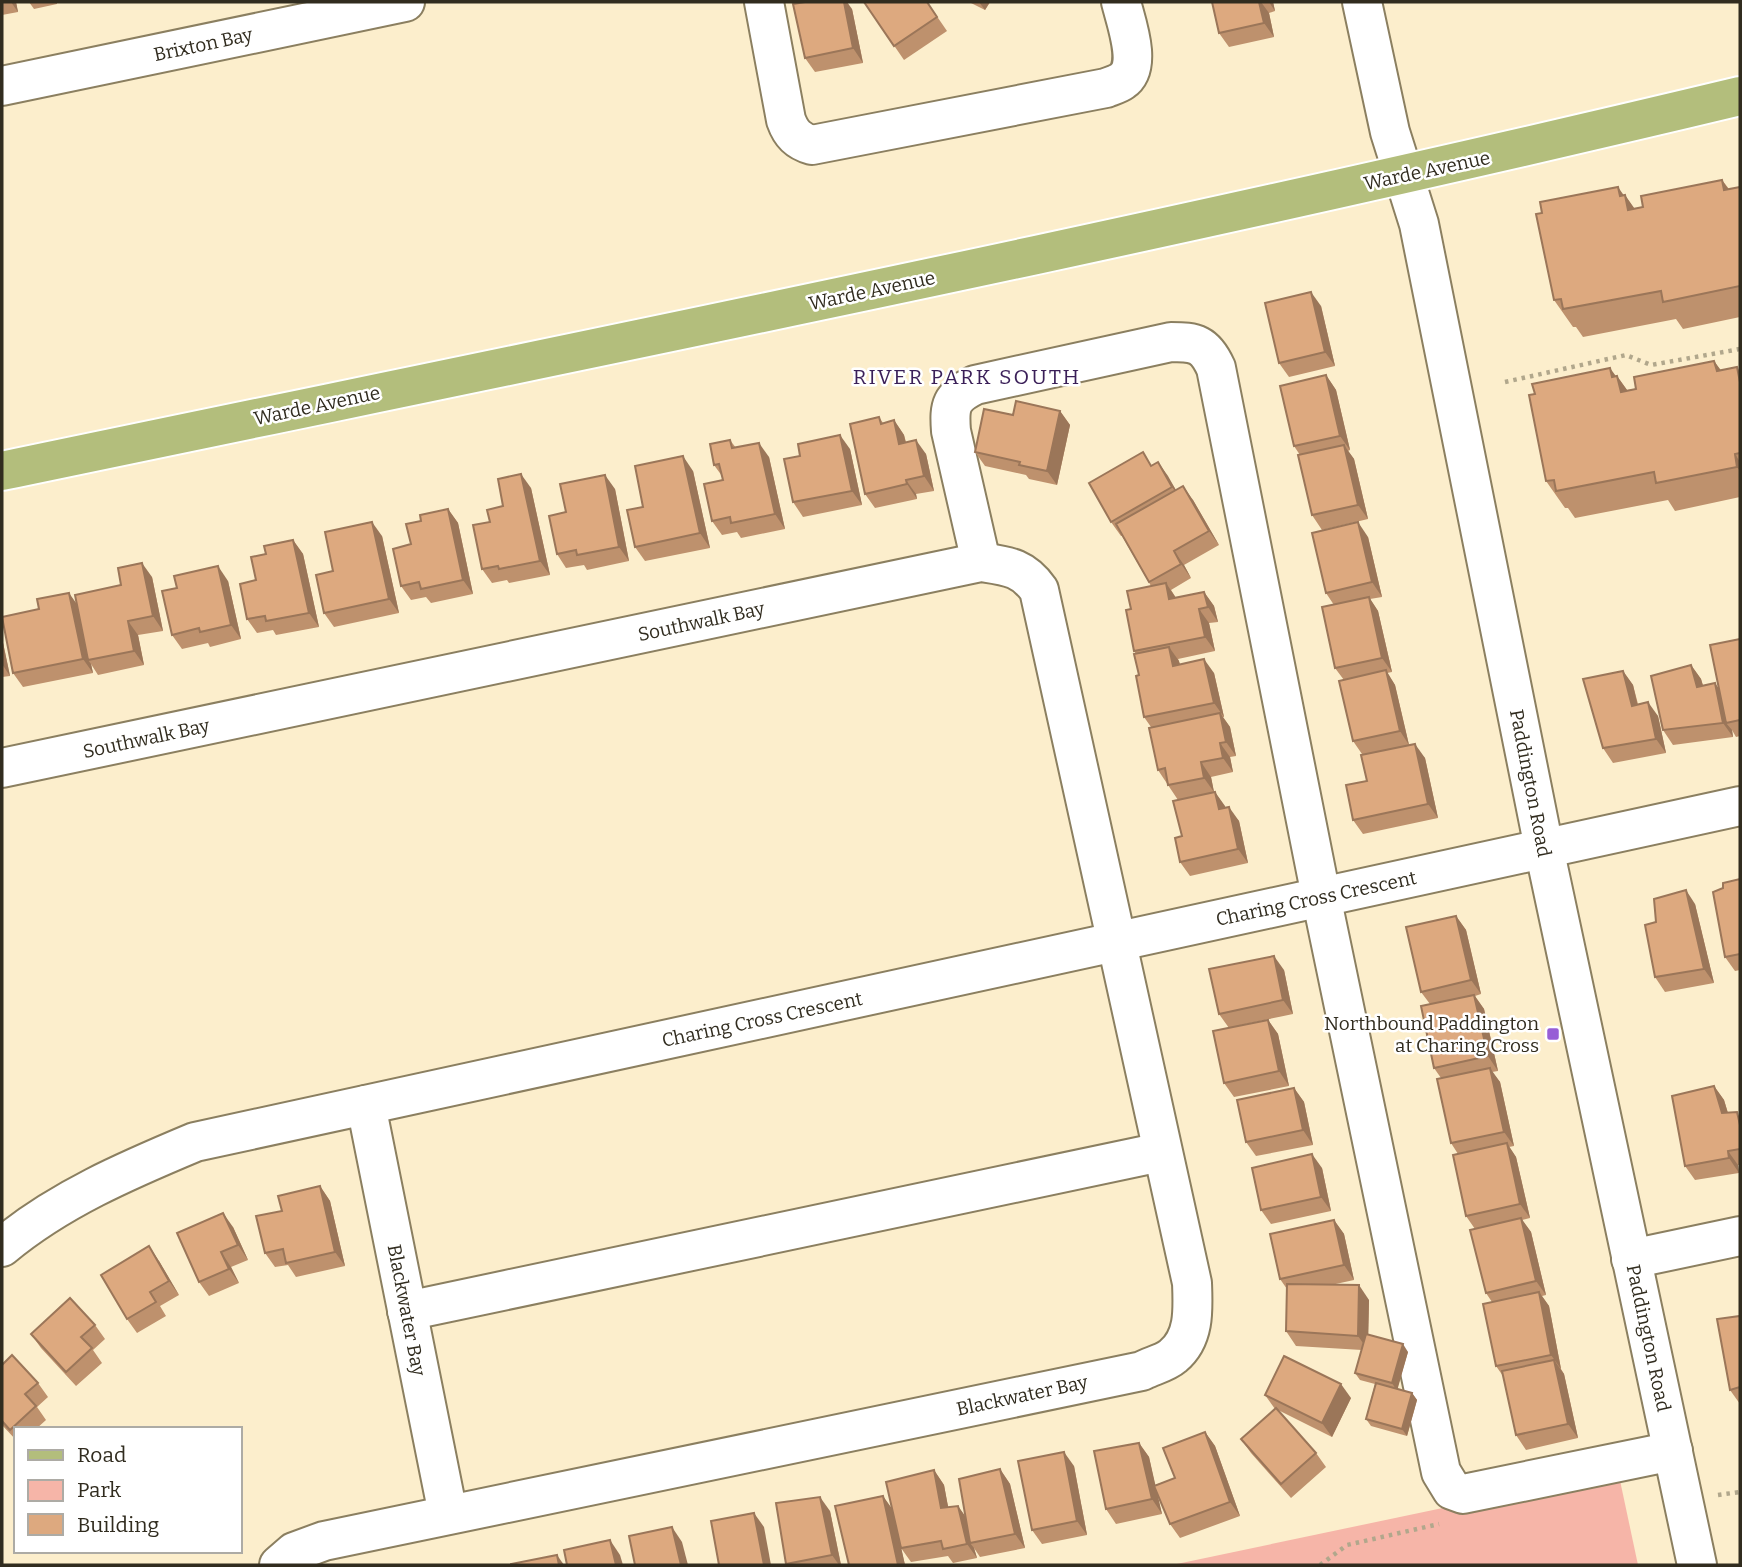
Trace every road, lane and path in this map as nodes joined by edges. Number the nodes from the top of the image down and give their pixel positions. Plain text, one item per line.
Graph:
1 (405, 2) edge
2 (764, 2) edge
3 (1121, 2) edge
4 (1363, 2) edge
5 (2, 86) edge
6 (1740, 96) edge
7 (1403, 176) junction
8 (1740, 349) edge
9 (1505, 382) dead end
10 (2, 471) edge
11 (981, 562) junction
12 (2, 768) edge
13 (1740, 806) edge
14 (1544, 848) junction
15 (1321, 897) junction
16 (1115, 941) junction
17 (366, 1105) junction
18 (1161, 1152) junction
19 (1740, 1236) edge
20 (2, 1247) edge
21 (1632, 1259) junction
22 (407, 1311) junction
23 (1673, 1451) junction
24 (448, 1514) junction
25 (279, 1565) edge
26 (1697, 1565) edge

1 - 5 street, Brixton Bay
2 - 3 street
4 - 7 street, Paddington Road
6 - 7 main road, Warde Avenue
7 - 10 main road, Warde Avenue
7 - 14 street, Paddington Road
8 - 9 path
11 - 12 street, Southwalk Bay
11 - 15 street
11 - 16 street, Southwalk Bay
13 - 14 street, Charing Cross Crescent
14 - 15 street, Charing Cross Crescent
14 - 21 street, Paddington Road
15 - 16 street, Charing Cross Crescent
15 - 23 street
16 - 17 street, Charing Cross Crescent
16 - 18 street, Blackwater Bay
17 - 20 street, Charing Cross Crescent
17 - 22 street, Blackwater Bay
18 - 22 street
18 - 24 street, Blackwater Bay
19 - 21 street
21 - 23 street, Paddington Road
22 - 24 street, Blackwater Bay
23 - 26 street, Paddington Road
24 - 25 street, Blackwater Bay

